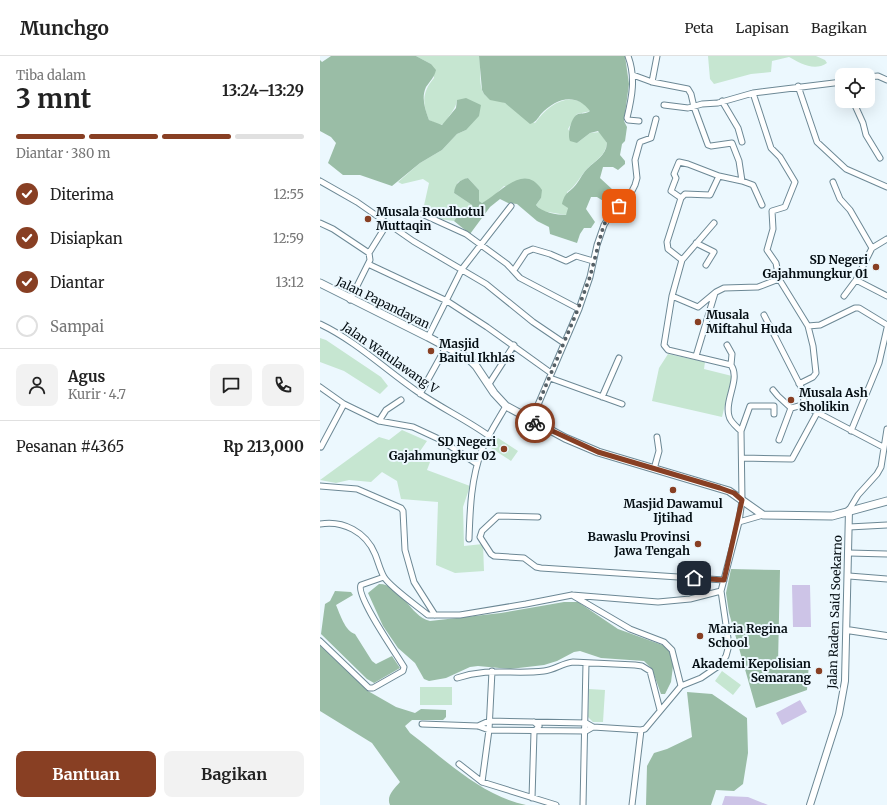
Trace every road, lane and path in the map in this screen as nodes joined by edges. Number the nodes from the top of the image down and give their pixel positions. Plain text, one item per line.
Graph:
1 (628, 56) edge
2 (657, 56) edge
3 (633, 75) junction
4 (875, 76) edge
5 (887, 80) edge
6 (652, 82) junction
7 (835, 83) edge
8 (798, 86) junction
9 (754, 93) junction
10 (722, 101) junction
11 (664, 105) dead end
12 (694, 107) junction
13 (856, 108) edge
14 (656, 119) dead end
15 (640, 121) dead end
16 (742, 142) dead end
17 (880, 158) dead end
18 (719, 176) junction
19 (320, 181) edge
20 (742, 181) junction
21 (833, 182) dead end
22 (887, 187) edge
23 (681, 198) junction
24 (512, 206) dead end
25 (762, 206) dead end
26 (422, 214) dead end
27 (320, 223) edge
28 (714, 223) dead end
29 (387, 224) junction
30 (887, 239) edge
31 (696, 243) junction
32 (482, 245) junction
33 (872, 248) junction
34 (369, 253) junction
35 (593, 260) junction
36 (682, 260) junction
37 (368, 264) junction
38 (706, 265) dead end
39 (462, 269) junction
40 (514, 270) junction
41 (779, 279) junction
42 (856, 280) junction
43 (320, 283) edge
44 (716, 292) junction
45 (672, 296) junction
46 (844, 296) dead end
47 (887, 296) edge
48 (350, 300) junction
49 (447, 301) junction
50 (578, 309) junction
51 (764, 315) dead end
52 (320, 324) edge
53 (808, 326) junction
54 (887, 326) edge
55 (428, 337) junction
56 (564, 343) junction
57 (514, 345) junction
58 (727, 345) dead end
59 (446, 347) junction
60 (696, 356) junction
61 (618, 358) dead end
62 (731, 365) junction
63 (551, 375) junction
64 (489, 384) junction
65 (800, 384) junction
66 (320, 387) edge
67 (773, 390) dead end
68 (420, 394) junction
69 (602, 397) junction
70 (401, 400) dead end
71 (344, 404) junction
72 (622, 404) dead end
73 (803, 405) junction
74 (506, 406) junction
75 (790, 408) junction
76 (817, 413) junction
77 (774, 414) dead end
78 (379, 421) junction
79 (531, 421) junction
80 (887, 429) edge
81 (741, 431) junction
82 (851, 431) junction
83 (489, 436) junction
84 (657, 437) dead end
85 (780, 440) dead end
86 (321, 447) edge
87 (883, 447) junction
88 (743, 458) junction
89 (477, 464) junction
90 (654, 469) junction
91 (320, 486) edge
92 (742, 500) junction
93 (887, 501) edge
94 (849, 510) junction
95 (764, 515) junction
96 (538, 517) dead end
97 (739, 522) junction
98 (320, 524) edge
99 (887, 525) edge
100 (849, 527) junction
101 (469, 539) dead end
102 (849, 553) junction
103 (887, 554) edge
104 (849, 576) junction
105 (384, 577) junction
106 (887, 579) edge
107 (724, 580) junction
108 (721, 591) junction
109 (572, 595) junction
110 (435, 615) junction
111 (848, 630) junction
112 (887, 636) edge
113 (320, 640) edge
114 (586, 663) junction
115 (492, 671) junction
116 (458, 678) dead end
117 (681, 686) junction
118 (660, 710) junction
119 (489, 721) junction
120 (534, 722) junction
121 (586, 723) junction
122 (422, 724) dead end
123 (478, 726) junction
124 (593, 727) junction
125 (488, 730) junction
126 (641, 730) junction
127 (586, 731) junction
128 (534, 732) junction
129 (459, 764) dead end
130 (482, 782) junction
131 (532, 798) junction
132 (556, 805) edge
133 (583, 805) edge
134 (632, 805) edge
135 (810, 805) edge

1 - 3 street
2 - 6 street
3 - 6 street
3 - 15 street
4 - 5 street
6 - 12 street
7 - 8 street
8 - 9 street
8 - 22 street
9 - 10 street
9 - 41 street
10 - 12 street
10 - 16 street
11 - 12 street
12 - 20 street
13 - 17 street
14 - 35 street
18 - 20 street
18 - 23 street
18 - 23 street
19 - 29 street
20 - 25 street
21 - 33 street
23 - 36 street
24 - 32 street
26 - 32 street
27 - 34 street
28 - 31 street
29 - 34 street
29 - 39 street
30 - 33 street
31 - 36 street
31 - 38 street
32 - 39 street
32 - 40 street
33 - 42 street
34 - 37 street
35 - 40 street
35 - 50 street
36 - 45 street
37 - 48 street
37 - 49 street
39 - 49 street
39 - 56 street
40 - 50 street
41 - 44 street
41 - 53 street
42 - 46 street
42 - 47 street
43 - 48 main road, Jalan Papandayan
44 - 45 street
44 - 60 street
45 - 60 street
48 - 55 main road, Jalan Papandayan
49 - 55 street
49 - 57 street
50 - 56 street
51 - 65 street
52 - 68 street, Jalan Watulawang V
53 - 54 street
53 - 65 street
54 - 82 street
55 - 59 main road, Jalan Papandayan
56 - 63 street
57 - 63 street
57 - 64 street
58 - 62 street
59 - 64 main road, Jalan Papandayan
59 - 68 street
60 - 62 street
61 - 69 street
62 - 81 street
63 - 69 street
63 - 79 street
64 - 74 main road, Jalan Papandayan
65 - 73 street
66 - 71 street
67 - 75 street
68 - 83 street, Jalan Watulawang V
69 - 72 street
70 - 78 street
71 - 78 street
71 - 86 street
73 - 75 street
73 - 76 street
74 - 79 main road, Jalan Papandayan
74 - 83 street
75 - 85 street
76 - 82 street
76 - 88 street
77 - 81 street
78 - 89 street
79 - 90 main road, Jalan Papandayan
80 - 87 street
81 - 88 street
82 - 87 street
83 - 89 street
84 - 90 street
87 - 94 street
88 - 92 street
89 - 101 street
90 - 92 main road, Jalan Papandayan
91 - 110 street
92 - 95 main road, Jalan Papandayan
92 - 97 street
93 - 94 main road
94 - 95 main road
94 - 100 street, Jalan Raden Said Soekarno
95 - 97 street
96 - 107 street
97 - 107 street
98 - 105 street
99 - 100 street
100 - 102 street, Jalan Raden Said Soekarno
102 - 103 street
102 - 104 street, Jalan Raden Said Soekarno
104 - 106 street
104 - 111 street, Jalan Raden Said Soekarno
105 - 110 street
105 - 113 street
107 - 108 street
108 - 109 street
108 - 117 street
109 - 110 street
109 - 117 street
111 - 112 street
111 - 135 street, Jalan Raden Said Soekarno
114 - 115 street
114 - 118 street
114 - 121 street
115 - 116 street
115 - 119 street
117 - 118 street
118 - 126 street
119 - 120 street
119 - 123 street
119 - 125 street
120 - 121 street
120 - 128 street
121 - 124 street
121 - 127 street
122 - 123 street
123 - 125 street
124 - 126 street
124 - 127 street
125 - 128 street
125 - 130 street
126 - 134 street
127 - 128 street
127 - 133 street
128 - 131 street
129 - 130 street
130 - 131 street
131 - 132 street

